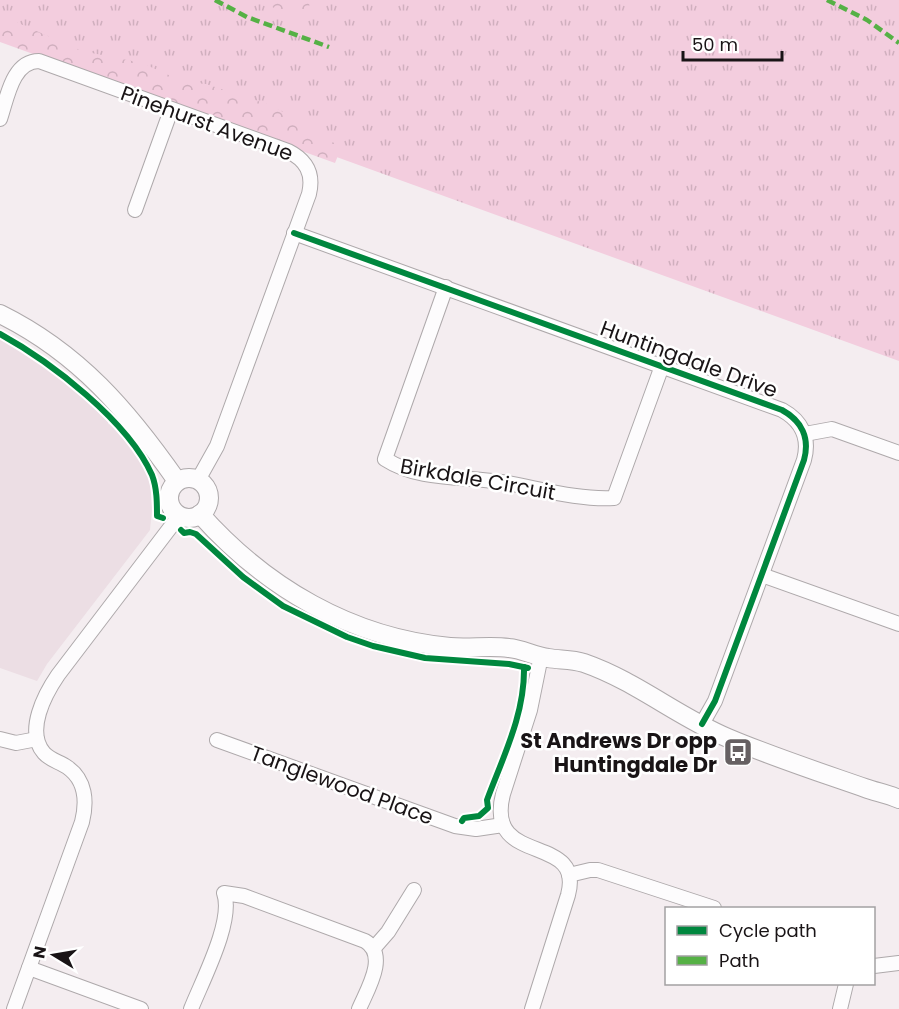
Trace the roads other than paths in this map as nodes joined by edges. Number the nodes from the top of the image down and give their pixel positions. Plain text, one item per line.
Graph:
1 (171, 110) junction
2 (0, 119) edge
3 (135, 210) dead end
4 (294, 233) junction
5 (446, 287) junction
6 (0, 314) edge
7 (662, 366) junction
8 (805, 434) junction
9 (899, 453) edge
10 (198, 480) junction
11 (177, 481) junction
12 (200, 514) junction
13 (179, 516) junction
14 (762, 575) junction
15 (899, 624) edge
16 (541, 656) junction
17 (702, 724) junction
18 (0, 739) edge
19 (37, 739) junction
20 (217, 740) dead end
21 (896, 797) edge
22 (503, 825) junction
23 (569, 875) junction
24 (414, 890) dead end
25 (708, 907) edge
26 (374, 948) junction
27 (899, 963) edge
28 (875, 966) edge
29 (29, 968) junction
30 (846, 985) edge
31 (14, 1009) edge
32 (141, 1009) edge
33 (191, 1009) edge
34 (359, 1009) edge
35 (532, 1009) edge
36 (840, 1009) edge

1 - 2 street, Pinehurst Avenue
1 - 3 street
1 - 4 street, Pinehurst Avenue
4 - 5 street, Huntingdale Drive
4 - 10 street, Pinehurst Avenue
5 - 7 street, Huntingdale Drive
5 - 7 street, Birkdale Circuit
6 - 11 street
7 - 8 street, Huntingdale Drive
8 - 9 street
8 - 14 street
10 - 11 street
10 - 12 street
11 - 13 street
12 - 13 street
12 - 16 street
13 - 19 street
14 - 15 street
14 - 17 street
16 - 17 street
16 - 22 street
17 - 21 street
18 - 19 street
19 - 29 street
20 - 22 street, Tanglewood Place
22 - 23 street
23 - 25 street
23 - 35 street
24 - 26 street
26 - 33 street
26 - 34 street
27 - 28 street
29 - 31 street
29 - 32 street
30 - 36 street

